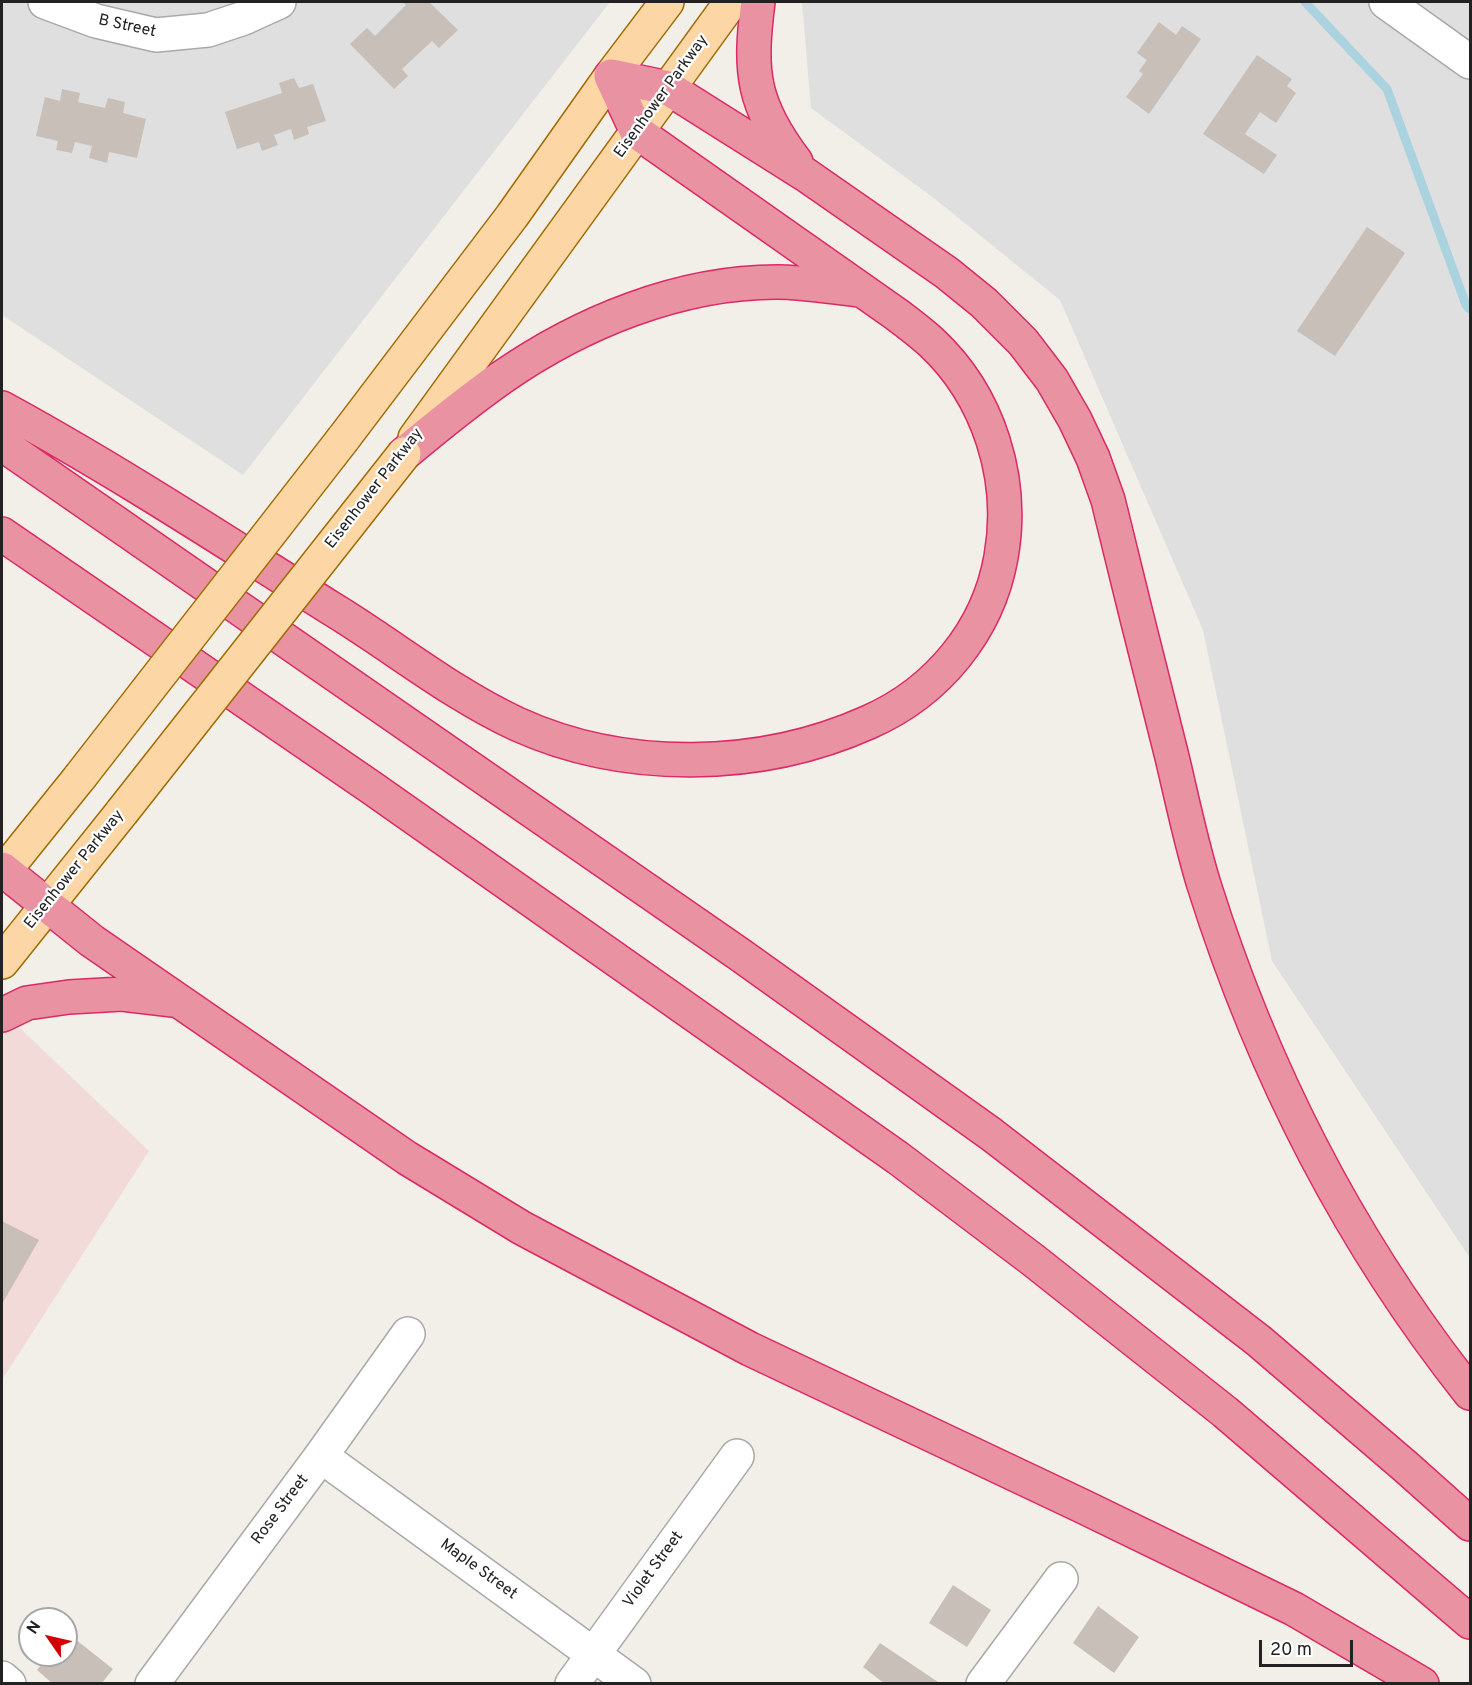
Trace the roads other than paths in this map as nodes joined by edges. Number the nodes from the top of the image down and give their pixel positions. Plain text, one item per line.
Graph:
1 (45, 2) edge
2 (279, 2) edge
3 (667, 2) edge
4 (731, 2) edge
5 (758, 2) edge
6 (1388, 2) edge
7 (1470, 62) edge
8 (611, 76) junction
9 (668, 88) junction
10 (637, 132) junction
11 (806, 175) junction
12 (864, 291) junction
13 (2, 408) edge
14 (2, 444) edge
15 (404, 454) junction
16 (2, 534) edge
17 (2, 871) edge
18 (46, 905) junction
19 (2, 962) edge
20 (179, 1001) junction
21 (2, 1015) edge
22 (408, 1334) dead end
23 (1470, 1393) edge
24 (321, 1456) junction
25 (737, 1456) dead end
26 (1470, 1524) edge
27 (1061, 1579) dead end
28 (1470, 1622) edge
29 (593, 1654) junction
30 (2, 1677) edge
31 (9, 1683) edge
32 (152, 1683) edge
33 (572, 1683) edge
34 (634, 1683) edge
35 (983, 1683) edge
36 (1422, 1683) edge

1 - 2 street, B Street
3 - 8 main road
4 - 9 main road, Eisenhower Parkway
5 - 11 highway
6 - 7 street
8 - 9 highway
8 - 10 highway
8 - 17 main road, bridge
9 - 10 main road, Eisenhower Parkway
9 - 11 highway
10 - 12 highway
10 - 15 main road, Eisenhower Parkway
11 - 23 highway
12 - 13 highway
12 - 15 highway
14 - 26 highway
15 - 18 main road, Eisenhower Parkway, bridge
16 - 28 highway
17 - 18 highway
18 - 19 main road, Eisenhower Parkway
18 - 20 highway
20 - 21 highway
20 - 36 highway
22 - 24 street, Rose Street
24 - 29 street, Maple Street
24 - 32 street, Rose Street
25 - 29 street, Violet Street
27 - 35 street
29 - 33 street, Violet Street
29 - 34 street, Maple Street
30 - 31 street

